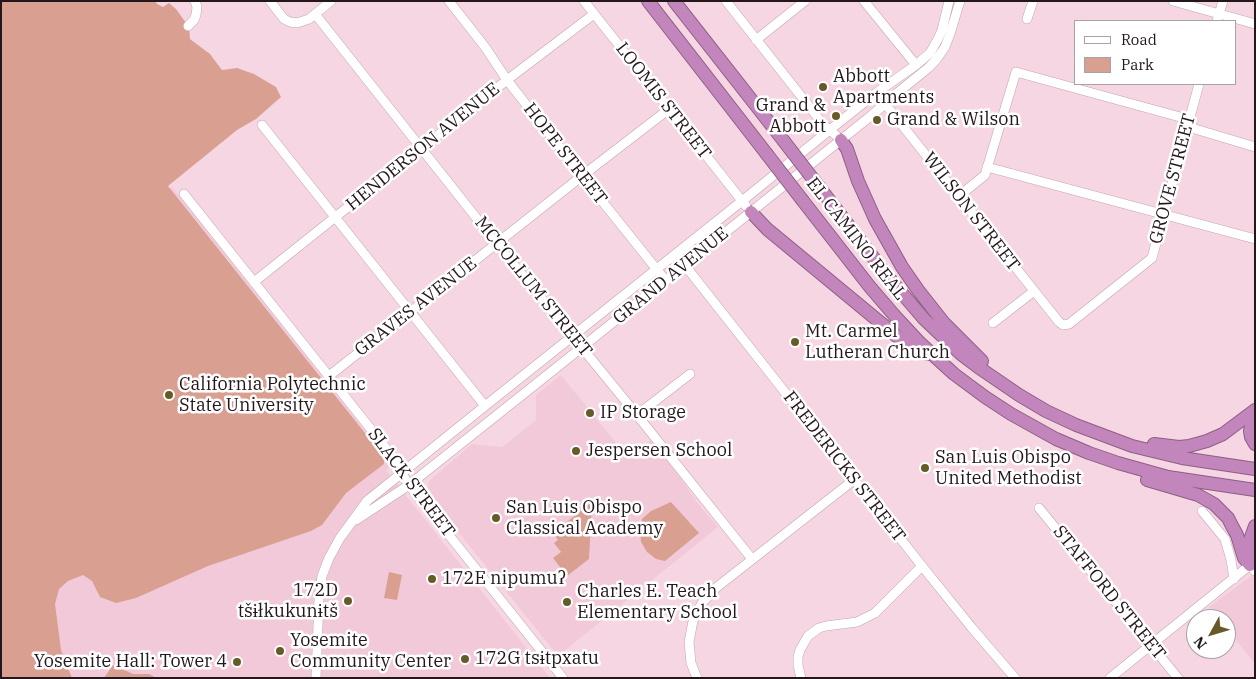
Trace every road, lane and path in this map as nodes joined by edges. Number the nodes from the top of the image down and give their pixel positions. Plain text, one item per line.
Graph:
1 (195, 1) edge
2 (270, 1) edge
3 (331, 1) edge
4 (449, 1) edge
5 (584, 1) edge
6 (648, 1) edge
7 (674, 1) edge
8 (726, 1) edge
9 (805, 1) edge
10 (864, 1) edge
11 (949, 1) edge
12 (960, 1) edge
13 (1033, 1) edge
14 (1173, 1) edge
15 (1223, 1) edge
16 (315, 14) junction
17 (594, 14) junction
18 (1218, 18) edge
19 (1027, 19) dead end
20 (1236, 21) edge
21 (1255, 24) edge
22 (188, 26) dead end
23 (756, 40) junction
24 (916, 65) junction
25 (507, 80) junction
26 (1199, 85) edge
27 (876, 93) junction
28 (885, 104) junction
29 (669, 109) junction
30 (1188, 124) junction
31 (262, 125) dead end
32 (829, 130) junction
33 (841, 140) junction
34 (1255, 147) edge
35 (421, 149) junction
36 (987, 167) junction
37 (582, 176) junction
38 (184, 194) dead end
39 (958, 196) junction
40 (742, 201) junction
41 (751, 212) junction
42 (1164, 215) junction
43 (335, 218) junction
44 (1255, 239) edge
45 (497, 244) junction
46 (676, 254) junction
47 (685, 266) junction
48 (656, 269) junction
49 (666, 281) junction
50 (254, 282) junction
51 (1034, 291) junction
52 (410, 312) junction
53 (993, 323) dead end
54 (1069, 324) joint
55 (573, 336) junction
56 (582, 348) junction
57 (931, 355) junction
58 (690, 374) dead end
59 (329, 376) junction
60 (1016, 393) junction
61 (485, 406) junction
62 (1255, 410) edge
63 (637, 415) junction
64 (1255, 415) edge
65 (1255, 444) edge
66 (1132, 446) junction
67 (1118, 463) junction
68 (1255, 469) edge
69 (402, 474) junction
70 (855, 479) junction
71 (409, 484) junction
72 (1255, 490) edge
73 (1039, 508) dead end
74 (1202, 511) dead end
75 (351, 524) junction
76 (1255, 526) edge
77 (752, 559) junction
78 (922, 566) junction
79 (1253, 568) edge
80 (1234, 579) junction
81 (1152, 645) junction
82 (316, 678) edge
83 (563, 678) edge
84 (697, 678) edge
85 (801, 678) edge
86 (1015, 678) edge
87 (1110, 678) edge
88 (1178, 678) edge

1 - 22 street
2 - 16 street
3 - 16 street
4 - 25 street, HOPE STREET
5 - 17 street, LOOMIS STREET
6 - 57 highway, EL CAMINO REAL, bridge
7 - 60 highway, EL CAMINO REAL, bridge
8 - 23 street
9 - 23 street
10 - 24 street
11 - 24 street, GRAND AVENUE
12 - 28 street, GRAND AVENUE
13 - 19 street
14 - 18 street
15 - 18 street
16 - 35 street, MCCOLLUM STREET
17 - 25 street, HENDERSON AVENUE
17 - 29 street, LOOMIS STREET
20 - 21 street
23 - 32 street
24 - 27 street, GRAND AVENUE
25 - 35 street, HENDERSON AVENUE
25 - 37 street, HOPE STREET
26 - 30 street, GROVE STREET
27 - 28 street, WILSON STREET
27 - 32 street, GRAND AVENUE
28 - 33 street, GRAND AVENUE
28 - 39 street, WILSON STREET
29 - 37 street, GRAVES AVENUE
29 - 40 street, LOOMIS STREET
30 - 34 street
30 - 36 street
30 - 42 street, GROVE STREET
31 - 43 street
32 - 33 street
32 - 40 street, GRAND AVENUE
33 - 41 street, GRAND AVENUE
33 - 60 highway
35 - 43 street, HENDERSON AVENUE
35 - 45 street, MCCOLLUM STREET
36 - 39 street
36 - 42 street
37 - 45 street, GRAVES AVENUE
37 - 48 street, HOPE STREET
38 - 50 street, SLACK STREET
39 - 51 street, WILSON STREET
40 - 41 street, LOOMIS STREET
40 - 46 street, GRAND AVENUE
41 - 47 street, GRAND AVENUE
41 - 57 highway
42 - 44 street
42 - 54 street, GROVE STREET
43 - 50 street, HENDERSON AVENUE
43 - 52 street
45 - 52 street, GRAVES AVENUE
45 - 55 street, MCCOLLUM STREET
46 - 47 street, FREDERICKS STREET
46 - 48 street, GRAND AVENUE
47 - 49 street, GRAND AVENUE
47 - 70 street, FREDERICKS STREET
48 - 49 street, HOPE STREET
48 - 55 street, GRAND AVENUE
49 - 56 street, GRAND AVENUE
50 - 59 street, SLACK STREET
51 - 53 street
51 - 54 street, WILSON STREET
52 - 59 street, GRAVES AVENUE
52 - 61 street
55 - 56 street, MCCOLLUM STREET
55 - 61 street, GRAND AVENUE
56 - 63 street, MCCOLLUM STREET
56 - 71 street, GRAND AVENUE
57 - 67 highway, EL CAMINO REAL
58 - 63 street
59 - 69 street, SLACK STREET
60 - 66 highway, EL CAMINO REAL
61 - 69 street, GRAND AVENUE
62 - 66 highway
63 - 77 street, MCCOLLUM STREET
64 - 65 highway
66 - 68 highway, EL CAMINO REAL
67 - 72 highway, EL CAMINO REAL
67 - 79 highway
69 - 71 street, SLACK STREET
69 - 75 street, GRAND AVENUE
70 - 77 street
70 - 78 street, FREDERICKS STREET
71 - 75 street, GRAND AVENUE
71 - 83 street, SLACK STREET
73 - 81 street, STAFFORD STREET
74 - 80 street
75 - 82 street, GRAND AVENUE
76 - 79 highway
77 - 84 street
78 - 85 street
78 - 86 street, FREDERICKS STREET
79 - 80 street
80 - 81 street
81 - 87 street
81 - 88 street, STAFFORD STREET

